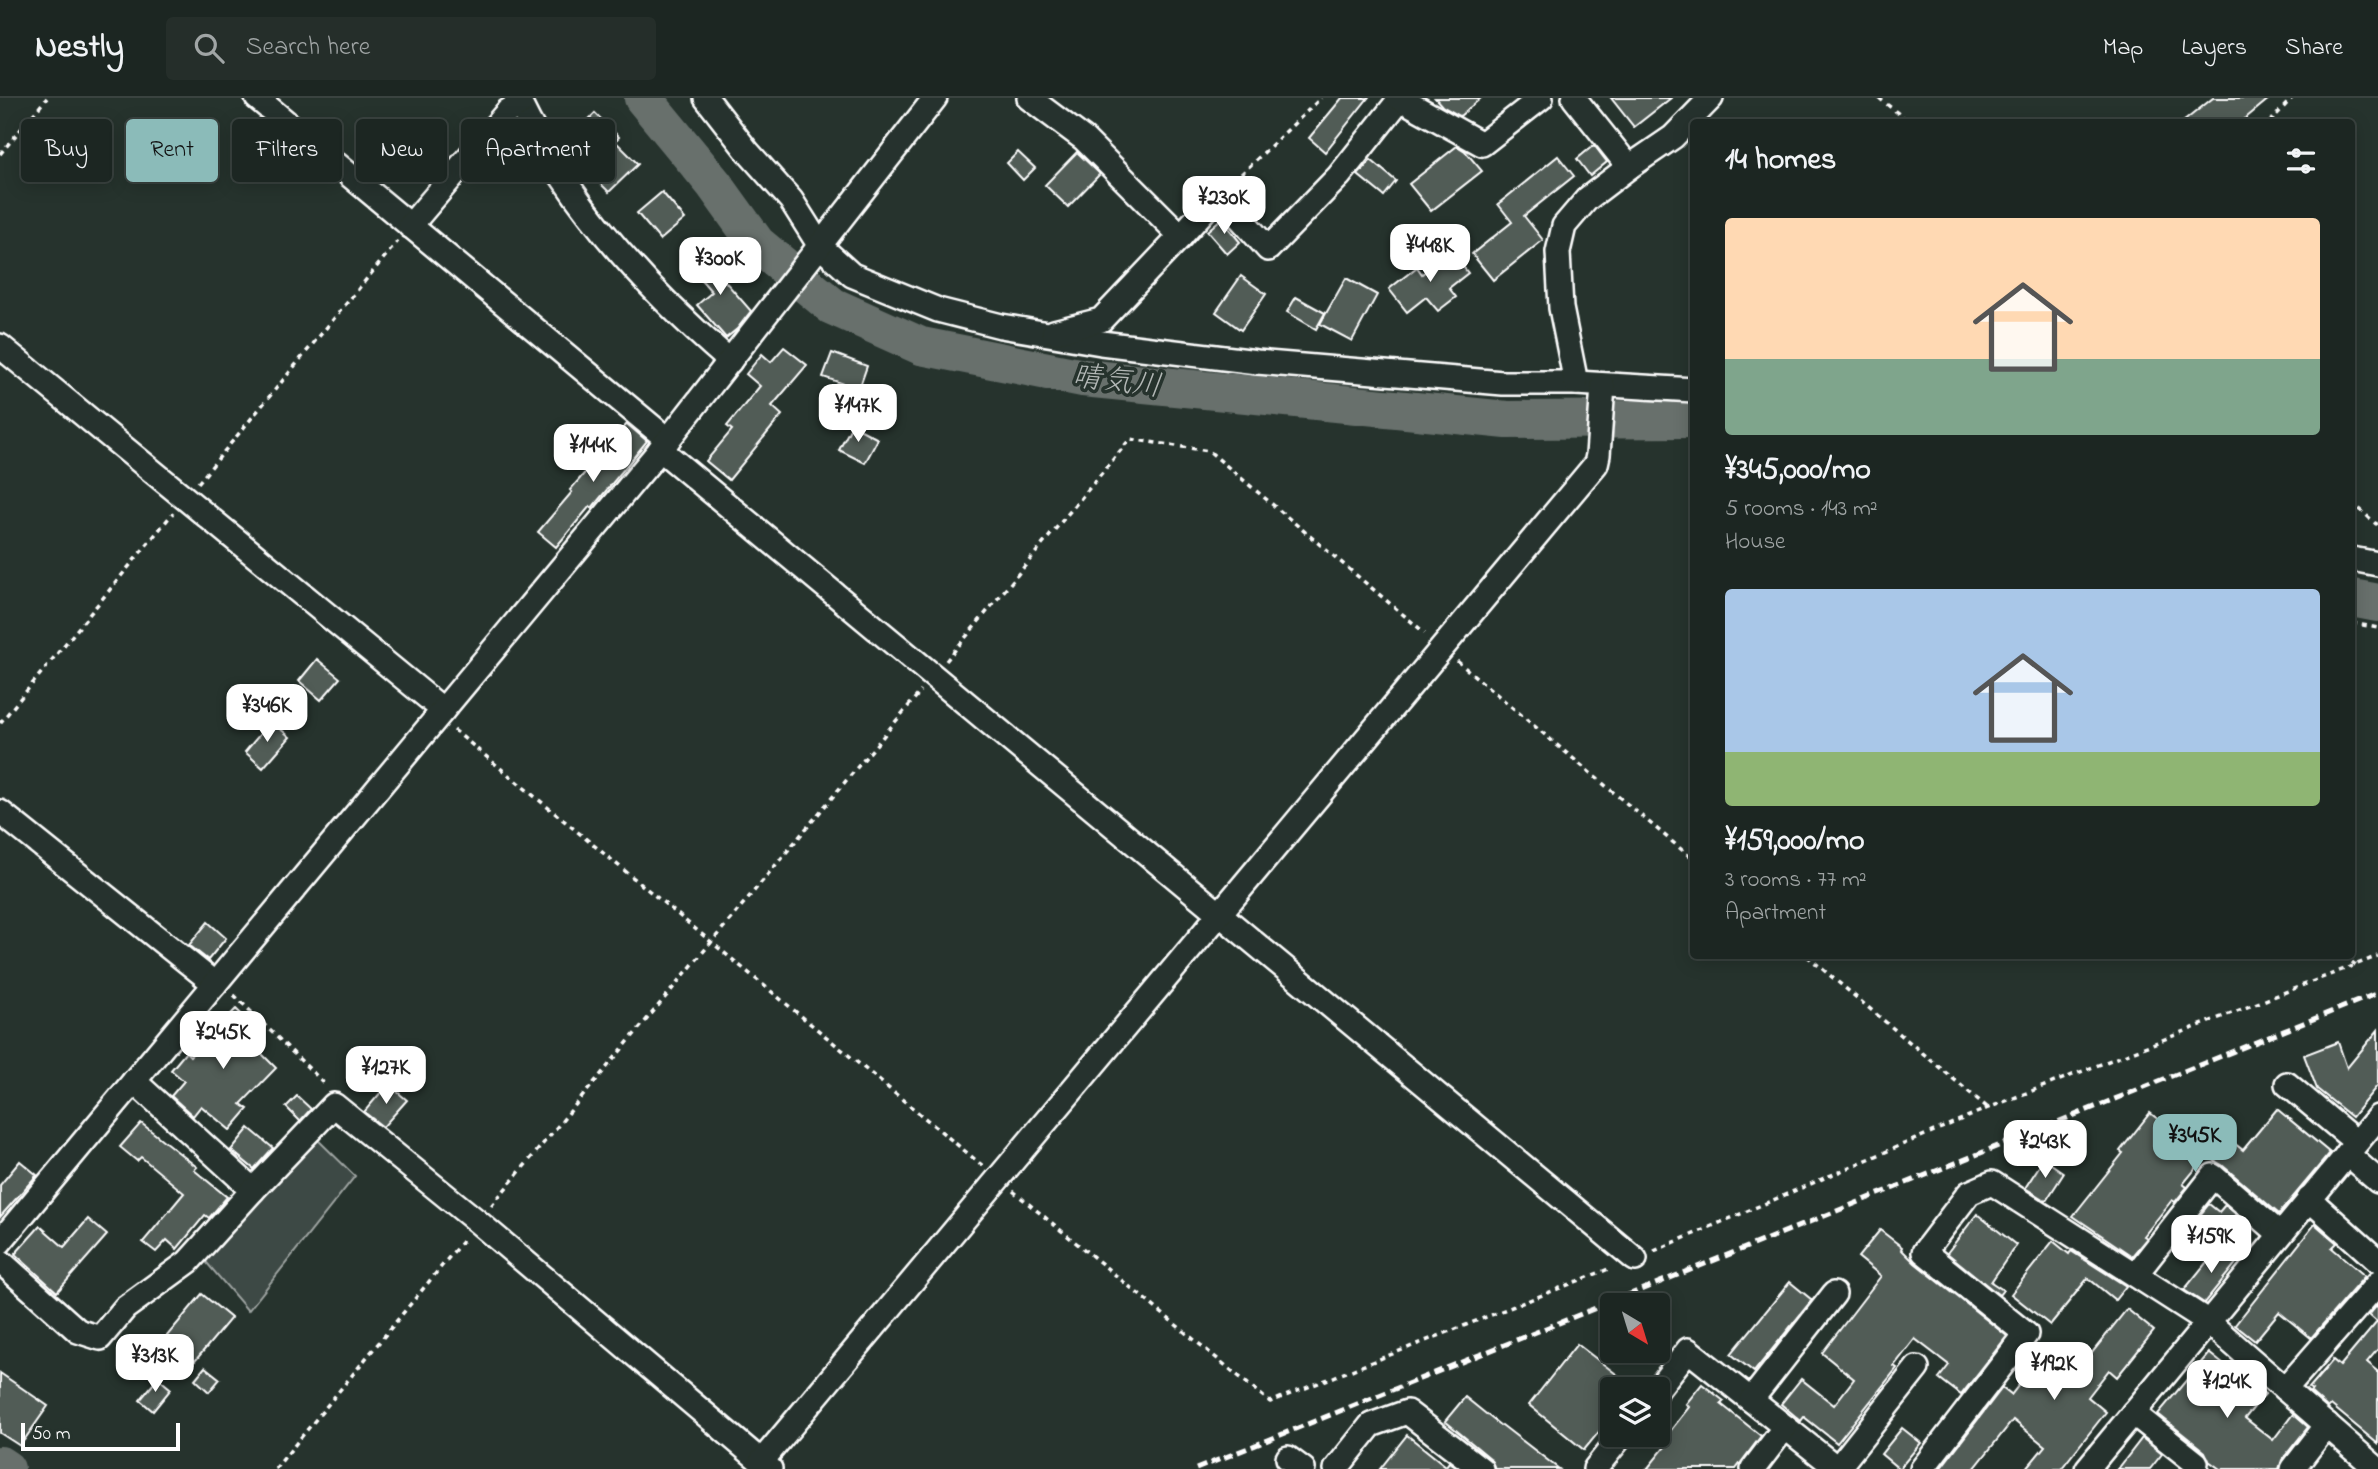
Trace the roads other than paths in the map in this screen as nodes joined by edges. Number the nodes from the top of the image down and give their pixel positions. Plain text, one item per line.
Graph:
1 (257, 98) edge
2 (706, 98) edge
3 (935, 98) edge
4 (1029, 98) edge
5 (1541, 98) edge
6 (1574, 98) edge
7 (1711, 98) edge
8 (1400, 99) edge
9 (518, 101) edge
10 (1691, 119) edge
11 (1690, 120) edge
12 (1629, 167) junction
13 (410, 226) junction
14 (1181, 236) junction
15 (820, 246) junction
16 (1047, 334) junction
17 (0, 346) edge
18 (730, 361) junction
19 (1576, 383) junction
20 (1690, 390) edge
21 (1602, 391) junction
22 (664, 444) junction
23 (2355, 560) edge
24 (2378, 564) edge
25 (443, 710) junction
26 (0, 813) edge
27 (1220, 914) junction
28 (215, 984) junction
29 (134, 1081) junction
30 (2287, 1083) dead end
31 (2378, 1117) edge
32 (2352, 1148) junction
33 (2378, 1181) edge
34 (253, 1190) junction
35 (2309, 1199) junction
36 (2280, 1234) junction
37 (0, 1242) edge
38 (1635, 1259) road end
39 (0, 1261) edge
40 (2378, 1261) edge
41 (2136, 1274) junction
42 (2378, 1283) edge
43 (1834, 1294) dead end
44 (2207, 1321) junction
45 (1917, 1368) dead end
46 (1667, 1377) edge
47 (2286, 1389) junction
48 (1751, 1400) junction
49 (2133, 1413) junction
50 (2327, 1425) junction
51 (1785, 1427) junction
52 (1612, 1447) edge
53 (2196, 1463) dead end
54 (766, 1465) edge
55 (1336, 1469) edge
56 (1481, 1469) edge
57 (1595, 1469) edge
58 (1753, 1469) edge
59 (1838, 1469) edge
60 (1922, 1469) edge
61 (2087, 1469) edge
62 (2293, 1469) edge
63 (2377, 1469) edge

1 - 13 street
2 - 15 street
3 - 15 street
4 - 14 street
5 - 8 street
6 - 12 street
7 - 10 street
8 - 14 street
9 - 13 street
9 - 18 street
11 - 12 street
12 - 19 street
13 - 22 street
14 - 16 street
15 - 16 street
15 - 18 street
16 - 19 street
17 - 25 street
18 - 22 street
19 - 21 street
20 - 21 street
21 - 27 street
22 - 25 street
22 - 27 street
23 - 24 street
25 - 28 street
26 - 28 street
27 - 38 street
27 - 54 street
28 - 29 street
29 - 34 street
29 - 37 street
30 - 32 street
31 - 32 street
32 - 33 street
32 - 35 street
34 - 39 street
34 - 54 street
35 - 36 street
35 - 40 street
36 - 41 street
36 - 44 street
41 - 44 street
41 - 60 street
42 - 47 street
43 - 48 street
44 - 47 street
44 - 49 street
45 - 59 street
46 - 48 street
47 - 50 street
48 - 51 street
49 - 53 street
49 - 61 street
50 - 62 street
50 - 63 street
51 - 58 street
51 - 59 street
52 - 57 street
55 - 56 street

